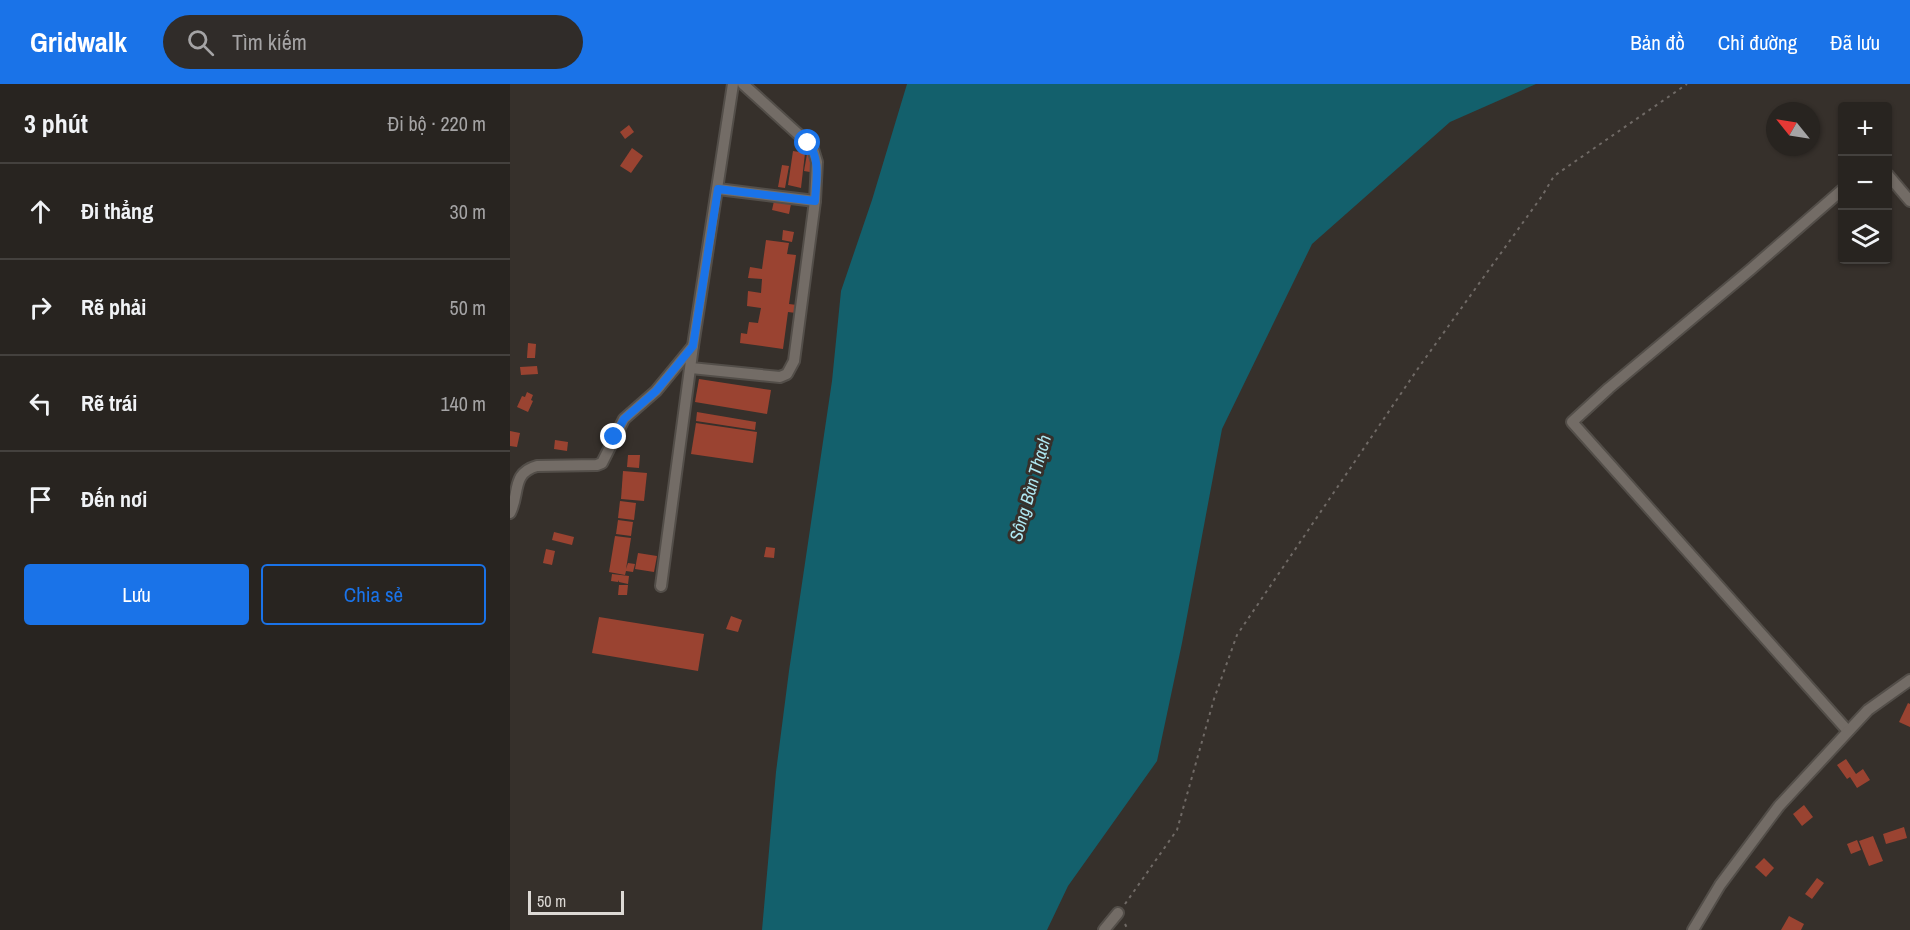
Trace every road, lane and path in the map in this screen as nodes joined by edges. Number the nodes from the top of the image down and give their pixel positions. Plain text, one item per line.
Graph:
1 (733, 84) edge
2 (743, 84) edge
3 (1687, 84) edge
4 (1892, 181) edge
5 (718, 189) junction
6 (1838, 193) edge
7 (815, 201) junction
8 (1910, 201) edge
9 (693, 346) junction
10 (691, 368) junction
11 (510, 513) edge
12 (661, 586) dead end
13 (1910, 681) edge
14 (1848, 731) junction
15 (1118, 913) junction
16 (1104, 930) edge
17 (1128, 930) edge
18 (1693, 930) edge

1 - 5 street
2 - 7 street
3 - 15 path
4 - 8 street
5 - 7 street
5 - 9 street
6 - 14 street
7 - 10 street
9 - 10 street
9 - 11 street
10 - 12 street
13 - 14 street
14 - 18 street
15 - 16 street
15 - 17 path

